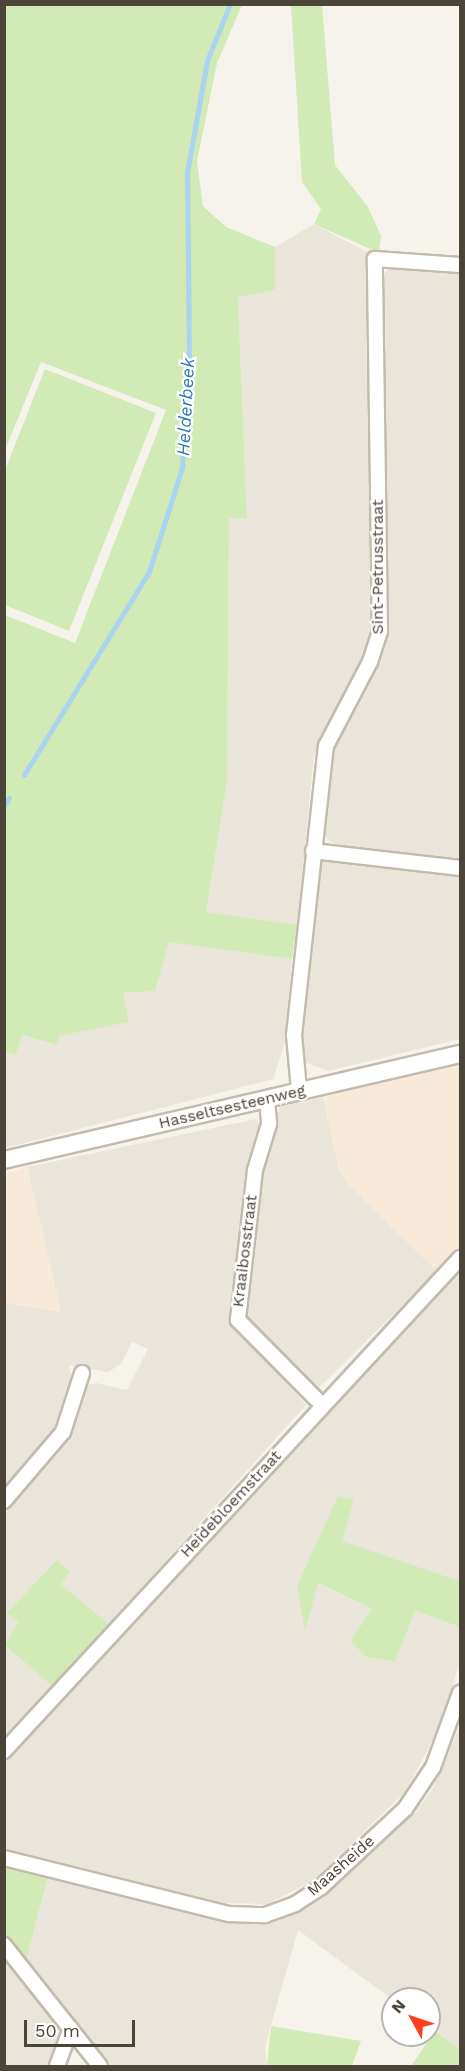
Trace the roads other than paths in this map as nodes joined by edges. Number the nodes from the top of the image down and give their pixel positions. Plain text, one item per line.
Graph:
1 (460, 265) edge
2 (314, 851) junction
3 (460, 868) edge
4 (460, 1053) edge
5 (299, 1090) junction
6 (267, 1099) junction
7 (4, 1160) edge
8 (460, 1258) edge
9 (82, 1373) dead end
10 (322, 1405) junction
11 (4, 1501) edge
12 (460, 1693) edge
13 (4, 1751) edge
14 (4, 1858) edge
15 (4, 1945) edge
16 (71, 2028) junction
17 (57, 2067) edge
18 (100, 2067) edge

1 - 2 street, Sint-Petrusstraat
2 - 3 street
2 - 5 street, Sint-Petrusstraat
4 - 5 street, Hasseltsesteenweg
5 - 6 street, Hasseltsesteenweg
6 - 7 street, Hasseltsesteenweg
6 - 10 street, Kraaibosstraat
8 - 10 street, Heidebloemstraat
9 - 11 street
10 - 13 street, Heidebloemstraat
12 - 14 street, Maasheide
15 - 16 street
16 - 17 street
16 - 18 street

